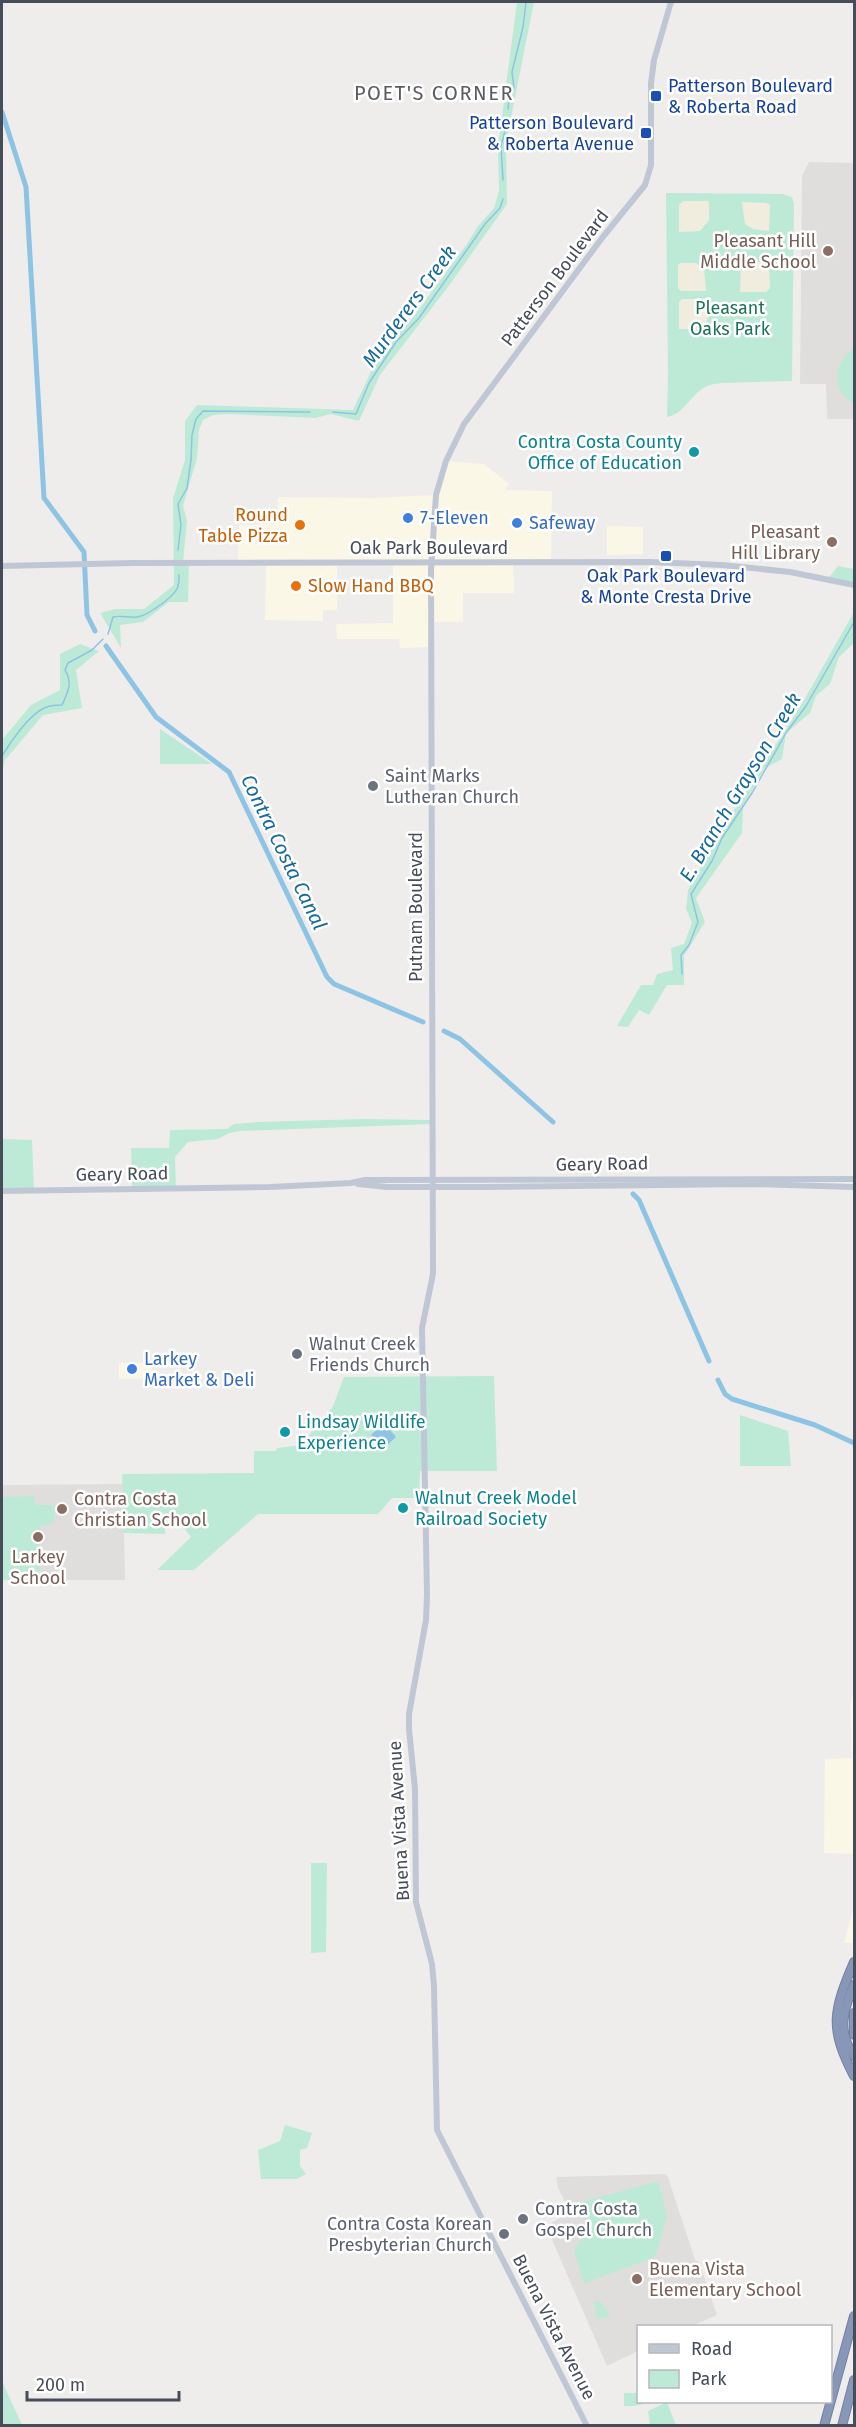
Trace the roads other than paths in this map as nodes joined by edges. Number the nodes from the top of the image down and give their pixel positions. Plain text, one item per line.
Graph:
1 (671, 2) edge
2 (432, 562) junction
3 (2, 566) edge
4 (855, 585) edge
5 (786, 1178) junction
6 (855, 1179) edge
7 (432, 1183) junction
8 (786, 1186) junction
9 (855, 1187) edge
10 (2, 1191) edge
11 (855, 1962) edge
12 (855, 1985) edge
13 (855, 2013) edge
14 (855, 2035) edge
15 (855, 2056) edge
16 (855, 2076) edge
17 (855, 2316) edge
18 (855, 2380) edge
19 (832, 2398) edge
20 (830, 2403) edge
21 (587, 2426) edge
22 (824, 2426) edge
23 (842, 2426) edge

1 - 2 street, Patterson Boulevard
2 - 3 street, Oak Park Boulevard
2 - 4 street, Oak Park Boulevard
2 - 7 street, Putnam Boulevard
5 - 6 street, Geary Road
5 - 7 street, Geary Road
5 - 8 street
7 - 8 street, Geary Road
7 - 10 street, Geary Road
7 - 21 street, Buena Vista Avenue
8 - 9 street, Geary Road
11 - 16 highway
12 - 15 highway
13 - 14 highway
17 - 19 highway
18 - 23 highway
20 - 22 highway

